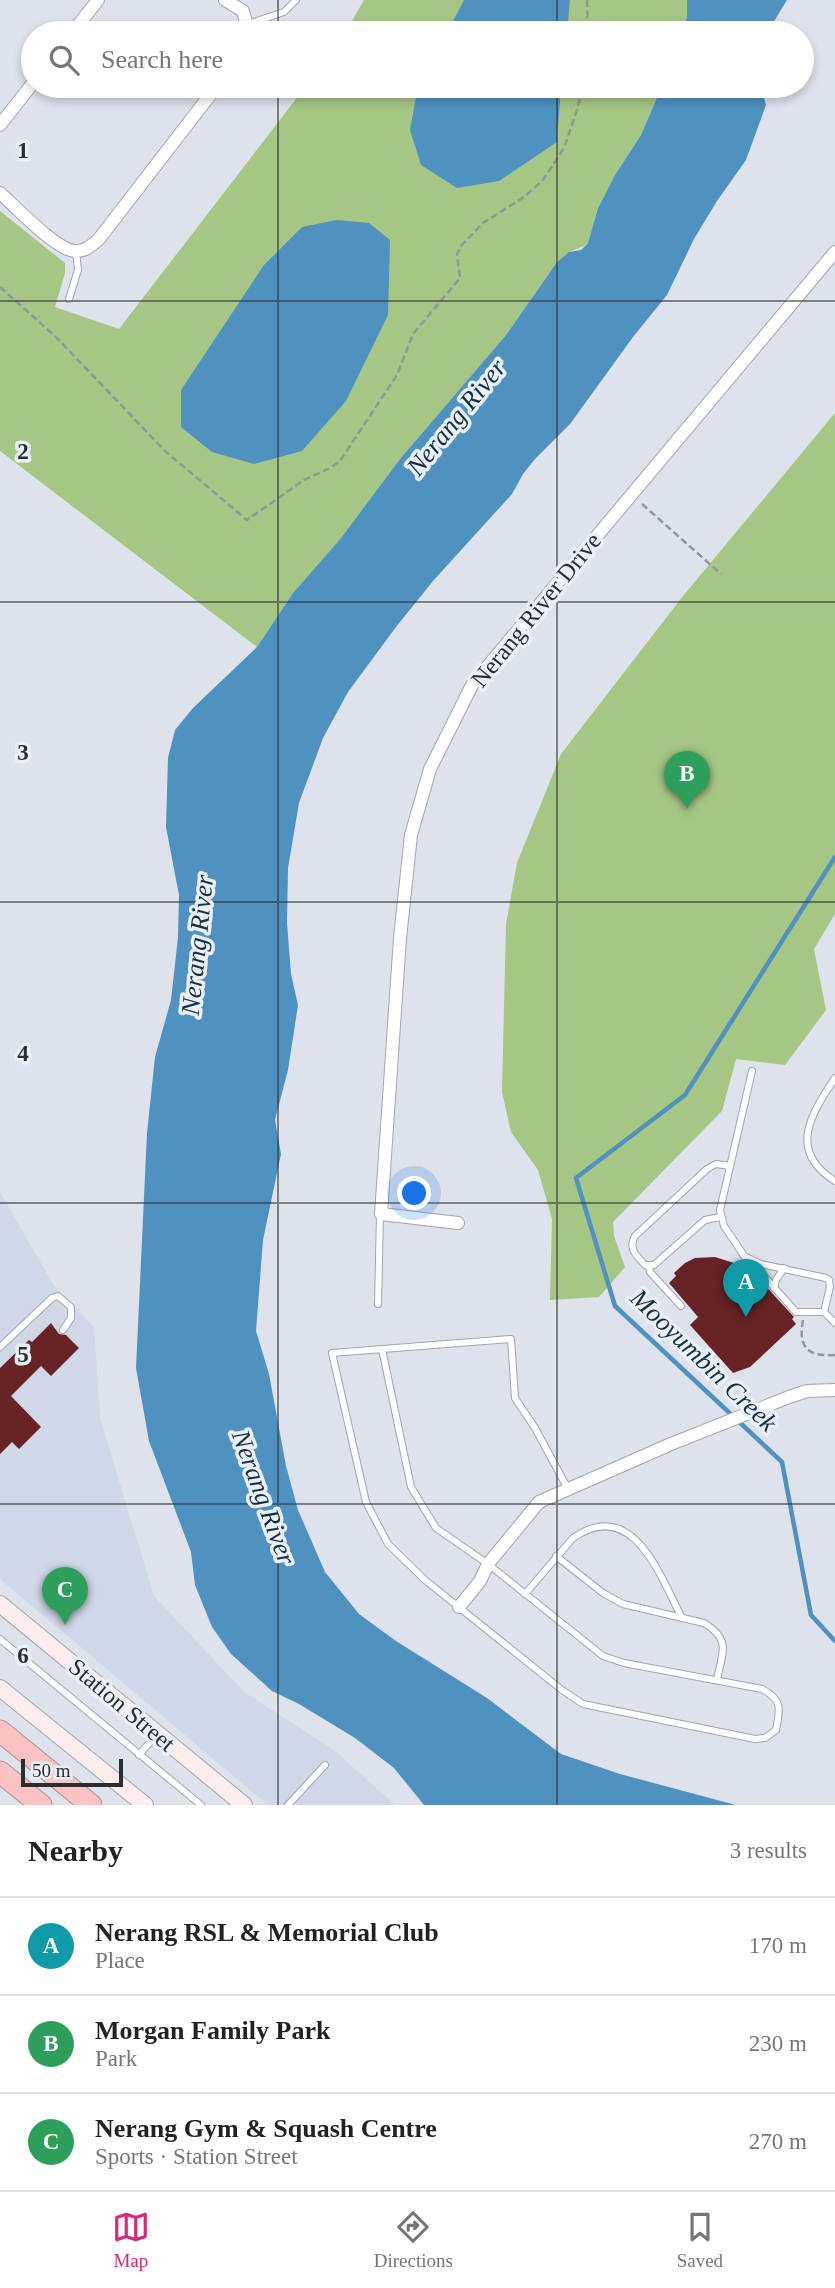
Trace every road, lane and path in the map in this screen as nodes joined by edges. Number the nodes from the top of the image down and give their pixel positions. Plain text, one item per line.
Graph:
1 (98, 0) edge
2 (225, 0) edge
3 (296, 0) edge
4 (587, 0) edge
5 (81, 21) edge
6 (246, 21) edge
7 (265, 21) edge
8 (588, 21) edge
9 (21, 98) edge
10 (209, 98) edge
11 (580, 98) edge
12 (0, 125) edge
13 (0, 193) edge
14 (76, 251) junction
15 (835, 252) edge
16 (0, 287) edge
17 (69, 299) dead end
18 (631, 495) junction
19 (721, 574) dead end
20 (752, 1071) dead end
21 (835, 1078) edge
22 (730, 1166) junction
23 (835, 1181) edge
24 (380, 1214) junction
25 (720, 1217) junction
26 (458, 1223) dead end
27 (744, 1256) junction
28 (649, 1266) junction
29 (784, 1268) junction
30 (774, 1287) junction
31 (378, 1304) dead end
32 (681, 1306) dead end
33 (824, 1312) junction
34 (805, 1313) junction
35 (835, 1323) edge
36 (63, 1330) dead end
37 (0, 1347) edge
38 (382, 1349) junction
39 (835, 1355) edge
40 (835, 1390) edge
41 (568, 1489) junction
42 (556, 1556) junction
43 (488, 1564) junction
44 (525, 1594) junction
45 (0, 1604) edge
46 (458, 1606) junction
47 (682, 1618) junction
48 (0, 1639) edge
49 (717, 1680) junction
50 (0, 1688) edge
51 (0, 1731) edge
52 (157, 1734) junction
53 (139, 1755) junction
54 (326, 1765) dead end
55 (0, 1772) edge
56 (41, 1805) edge
57 (91, 1805) edge
58 (145, 1805) edge
59 (201, 1805) edge
60 (244, 1805) edge
61 (288, 1805) edge

1 - 5 street
2 - 6 street
3 - 7 lane
4 - 8 path
9 - 12 street
10 - 14 street
11 - 16 path
13 - 14 street
14 - 17 lane
15 - 18 street, Nerang River Drive
18 - 19 path
18 - 24 street, Nerang River Drive
20 - 22 lane
21 - 23 lane
22 - 25 lane
22 - 28 lane
24 - 26 street
24 - 31 lane
25 - 27 lane
25 - 28 lane
27 - 29 lane
27 - 30 lane
28 - 32 lane
29 - 30 lane
29 - 33 lane
30 - 34 lane
33 - 34 lane
33 - 35 lane
34 - 39 path
36 - 37 lane
38 - 41 lane
38 - 43 lane
38 - 46 lane
40 - 41 street
41 - 43 street
42 - 44 lane
42 - 47 lane
42 - 47 lane
43 - 44 lane
43 - 46 street
44 - 49 lane
45 - 52 main road, Station Street
46 - 49 lane
47 - 49 lane
48 - 53 lane
50 - 58 main road
51 - 57 highway
52 - 53 lane
52 - 60 main road, Station Street
53 - 59 lane
54 - 61 lane
55 - 56 highway

